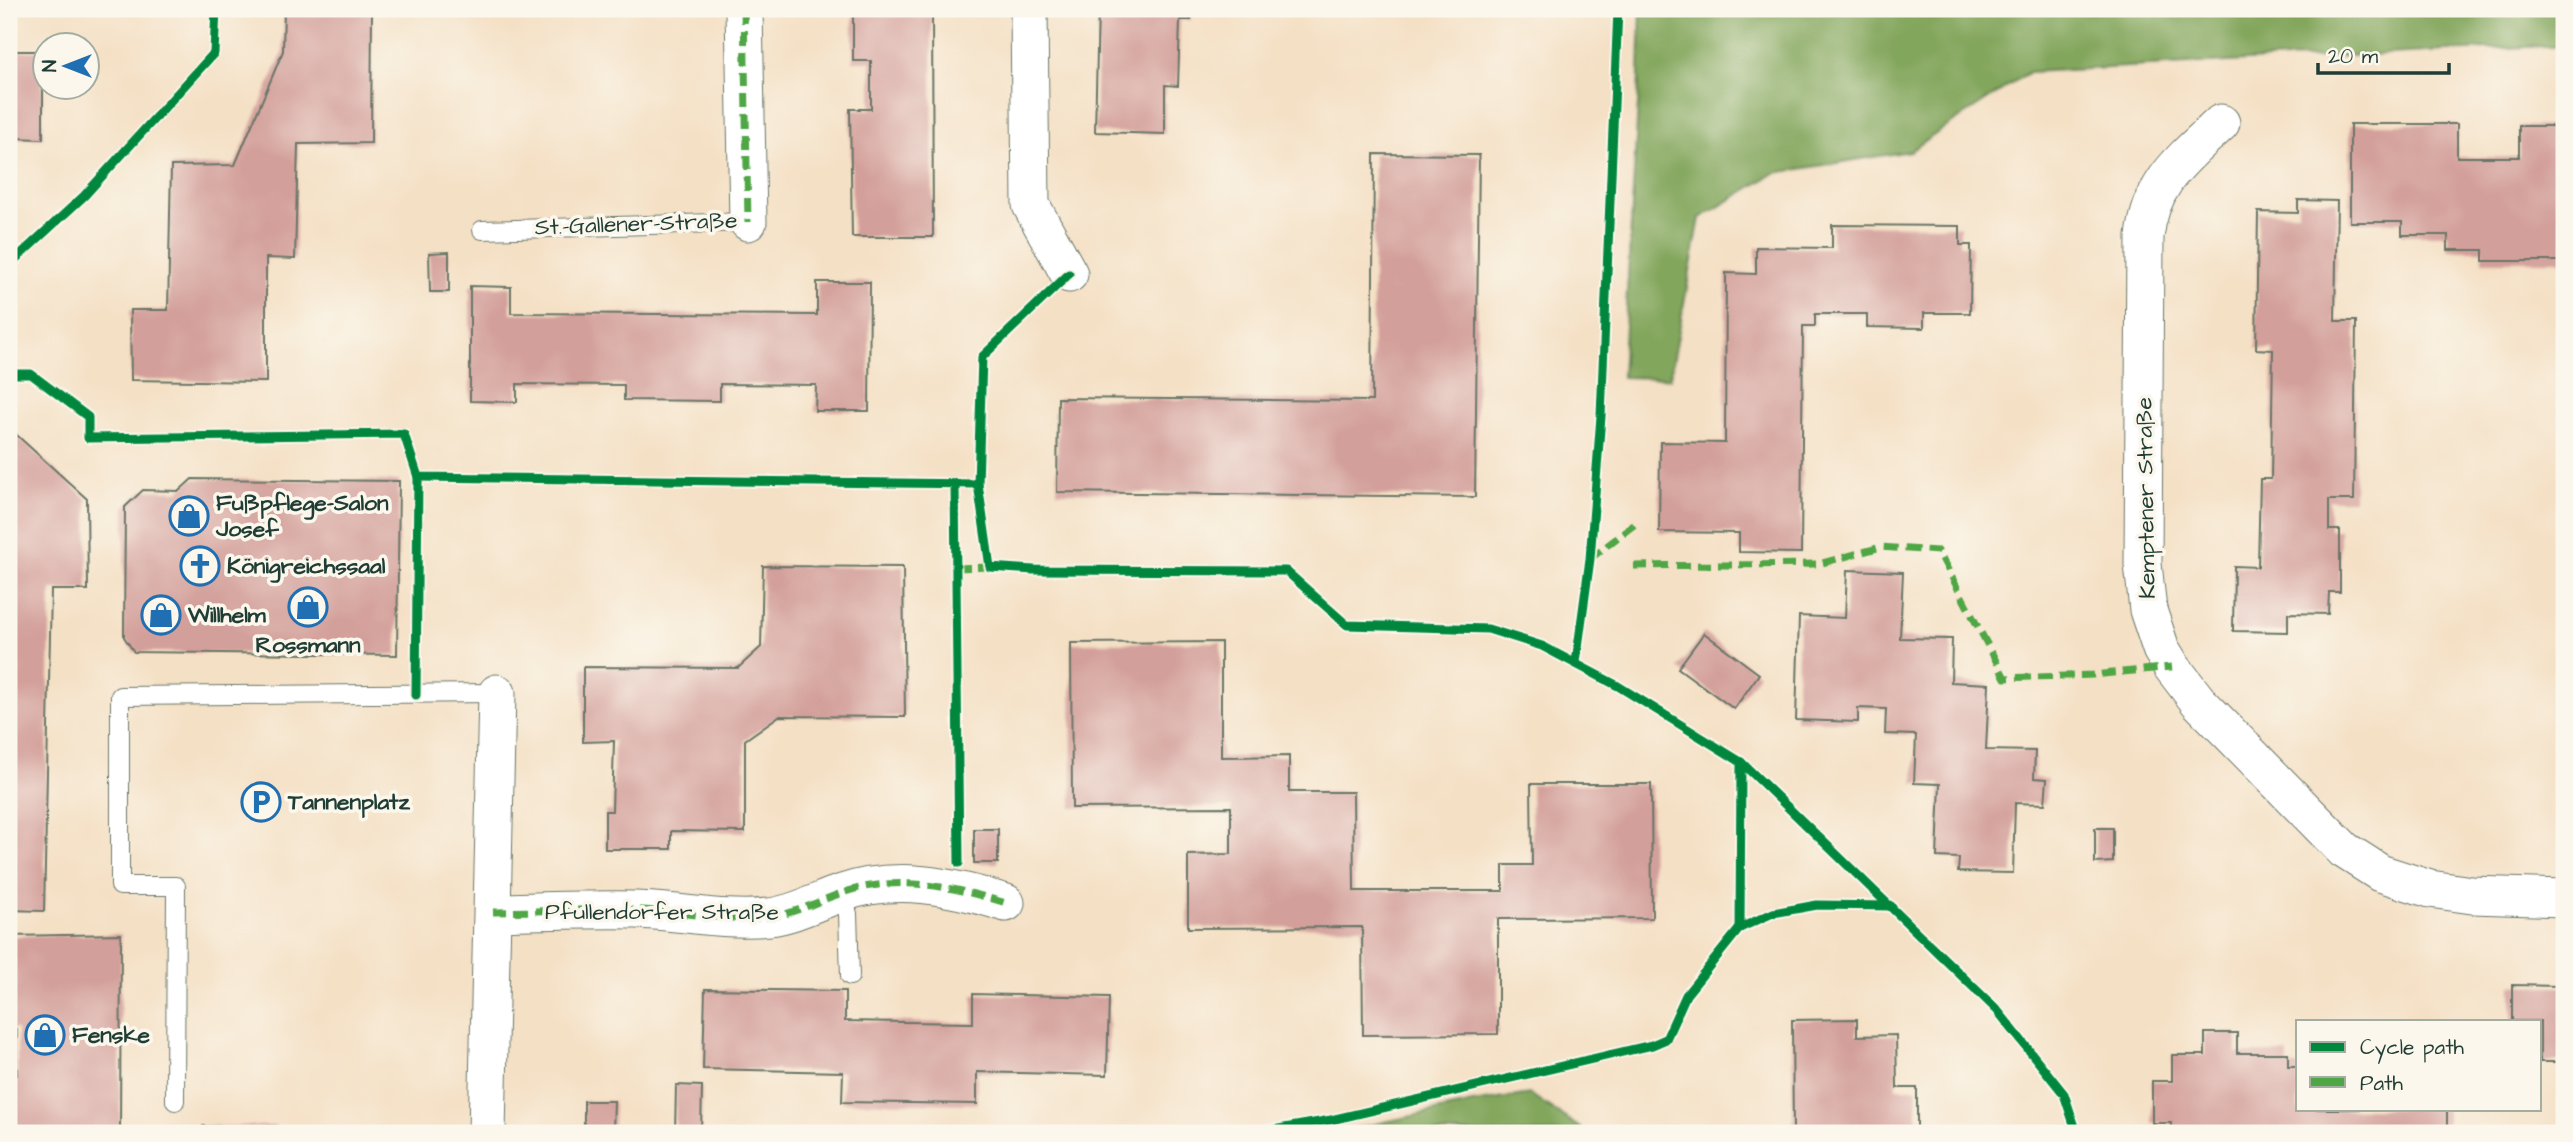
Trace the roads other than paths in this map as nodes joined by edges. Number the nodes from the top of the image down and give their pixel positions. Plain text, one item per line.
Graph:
1 (744, 9) edge
2 (1029, 9) edge
3 (2221, 123) dead end
4 (748, 222) joint
5 (482, 230) dead end
6 (1069, 274) dead end
7 (497, 693) joint
8 (842, 893) junction
9 (2564, 898) edge
10 (1006, 904) dead end
11 (493, 912) junction
12 (850, 976) dead end
13 (175, 1101) dead end
14 (487, 1133) edge

1 - 4 street, St.-Gallener-Straße
2 - 6 street
3 - 9 street, Kemptener Straße
4 - 5 lane, St.-Gallener-Straße
7 - 11 street
7 - 13 lane
8 - 10 street, Pfullendorfer Straße
8 - 11 street, Pfullendorfer Straße
8 - 12 lane
11 - 14 street

